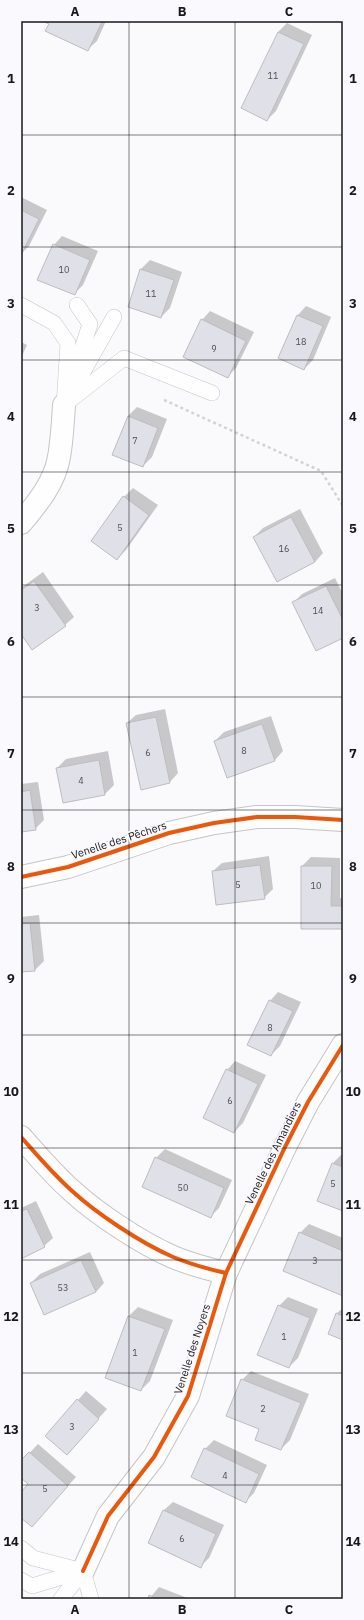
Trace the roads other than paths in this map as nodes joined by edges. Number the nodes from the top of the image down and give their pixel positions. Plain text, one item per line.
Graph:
1 (21, 305) edge
2 (77, 305) dead end
3 (114, 317) dead end
4 (212, 393) dead end
5 (64, 405) junction
6 (21, 523) edge
7 (343, 820) edge
8 (21, 877) edge
9 (343, 1045) edge
10 (21, 1137) edge
11 (226, 1273) junction
12 (21, 1548) edge
13 (83, 1571) junction
14 (21, 1580) edge
15 (61, 1599) edge
16 (82, 1599) edge
17 (91, 1599) edge

1 - 5 lane
2 - 5 lane
3 - 5 lane
4 - 5 lane
5 - 6 street
7 - 8 street, Venelle des Pêchers
9 - 11 street, Venelle des Amandiers
10 - 11 street
11 - 13 street, Venelle des Noyers
12 - 13 lane
13 - 14 lane
13 - 15 lane
13 - 16 lane
13 - 17 lane

